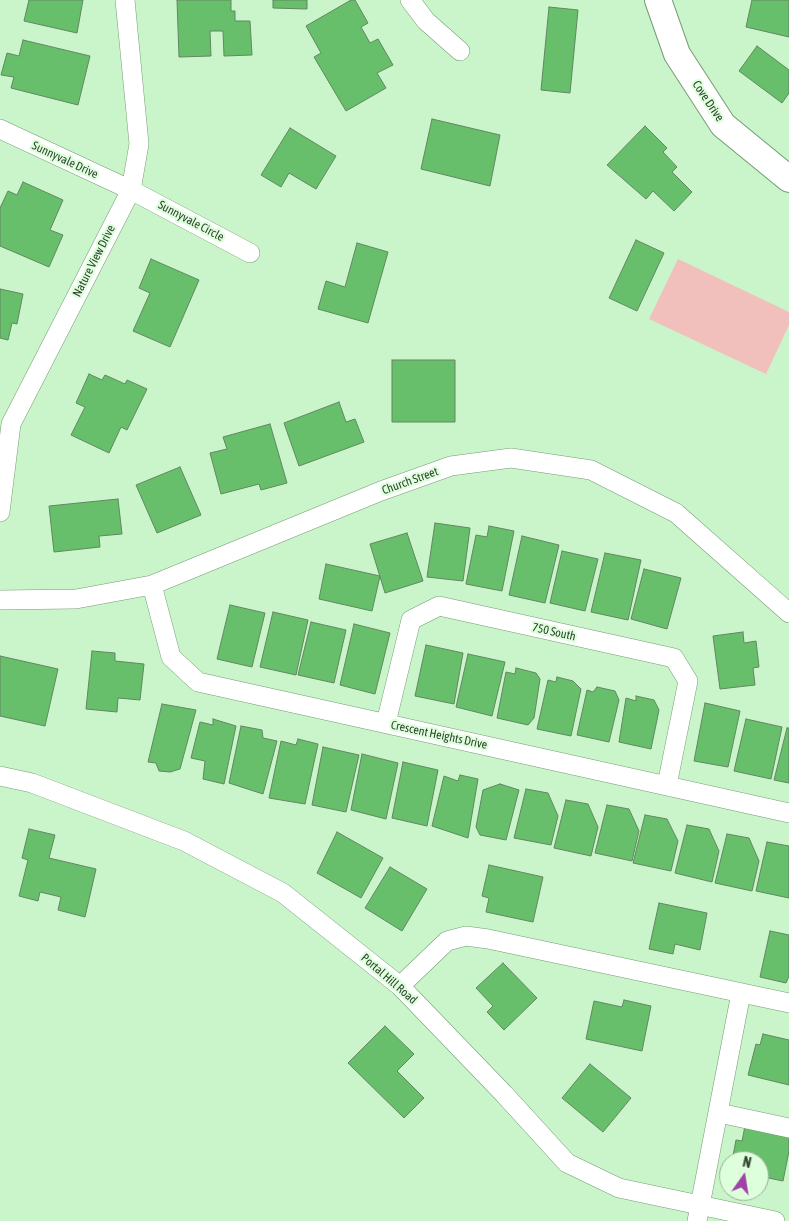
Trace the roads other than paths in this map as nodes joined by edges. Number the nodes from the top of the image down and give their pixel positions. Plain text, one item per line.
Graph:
1 (125, 0) edge
2 (410, 0) edge
3 (658, 0) edge
4 (460, 51) dead end
5 (0, 129) edge
6 (789, 179) edge
7 (131, 190) junction
8 (250, 253) dead end
9 (0, 512) edge
10 (152, 585) junction
11 (0, 600) edge
12 (789, 613) edge
13 (386, 723) junction
14 (0, 776) edge
15 (667, 785) junction
16 (789, 813) edge
17 (400, 986) junction
18 (741, 993) junction
19 (789, 1003) edge
20 (719, 1114) junction
21 (789, 1128) edge
22 (698, 1213) edge
23 (775, 1221) edge

1 - 7 street, Nature View Drive
2 - 4 street
3 - 6 main road, Cove Drive
5 - 7 street, Sunnyvale Drive
7 - 8 street, Sunnyvale Circle
7 - 9 street, Nature View Drive
10 - 11 street, Church Street
10 - 12 street, Church Street
10 - 13 street, Crescent Heights Drive
13 - 15 street, Crescent Heights Drive
13 - 15 street, 750 South
14 - 17 street, Portal Hill Road
15 - 16 street, Crescent Heights Drive
17 - 18 street
17 - 22 street, Portal Hill Road
18 - 19 street
18 - 20 street
20 - 21 street
20 - 22 street
22 - 23 street, Portal Hill Road

